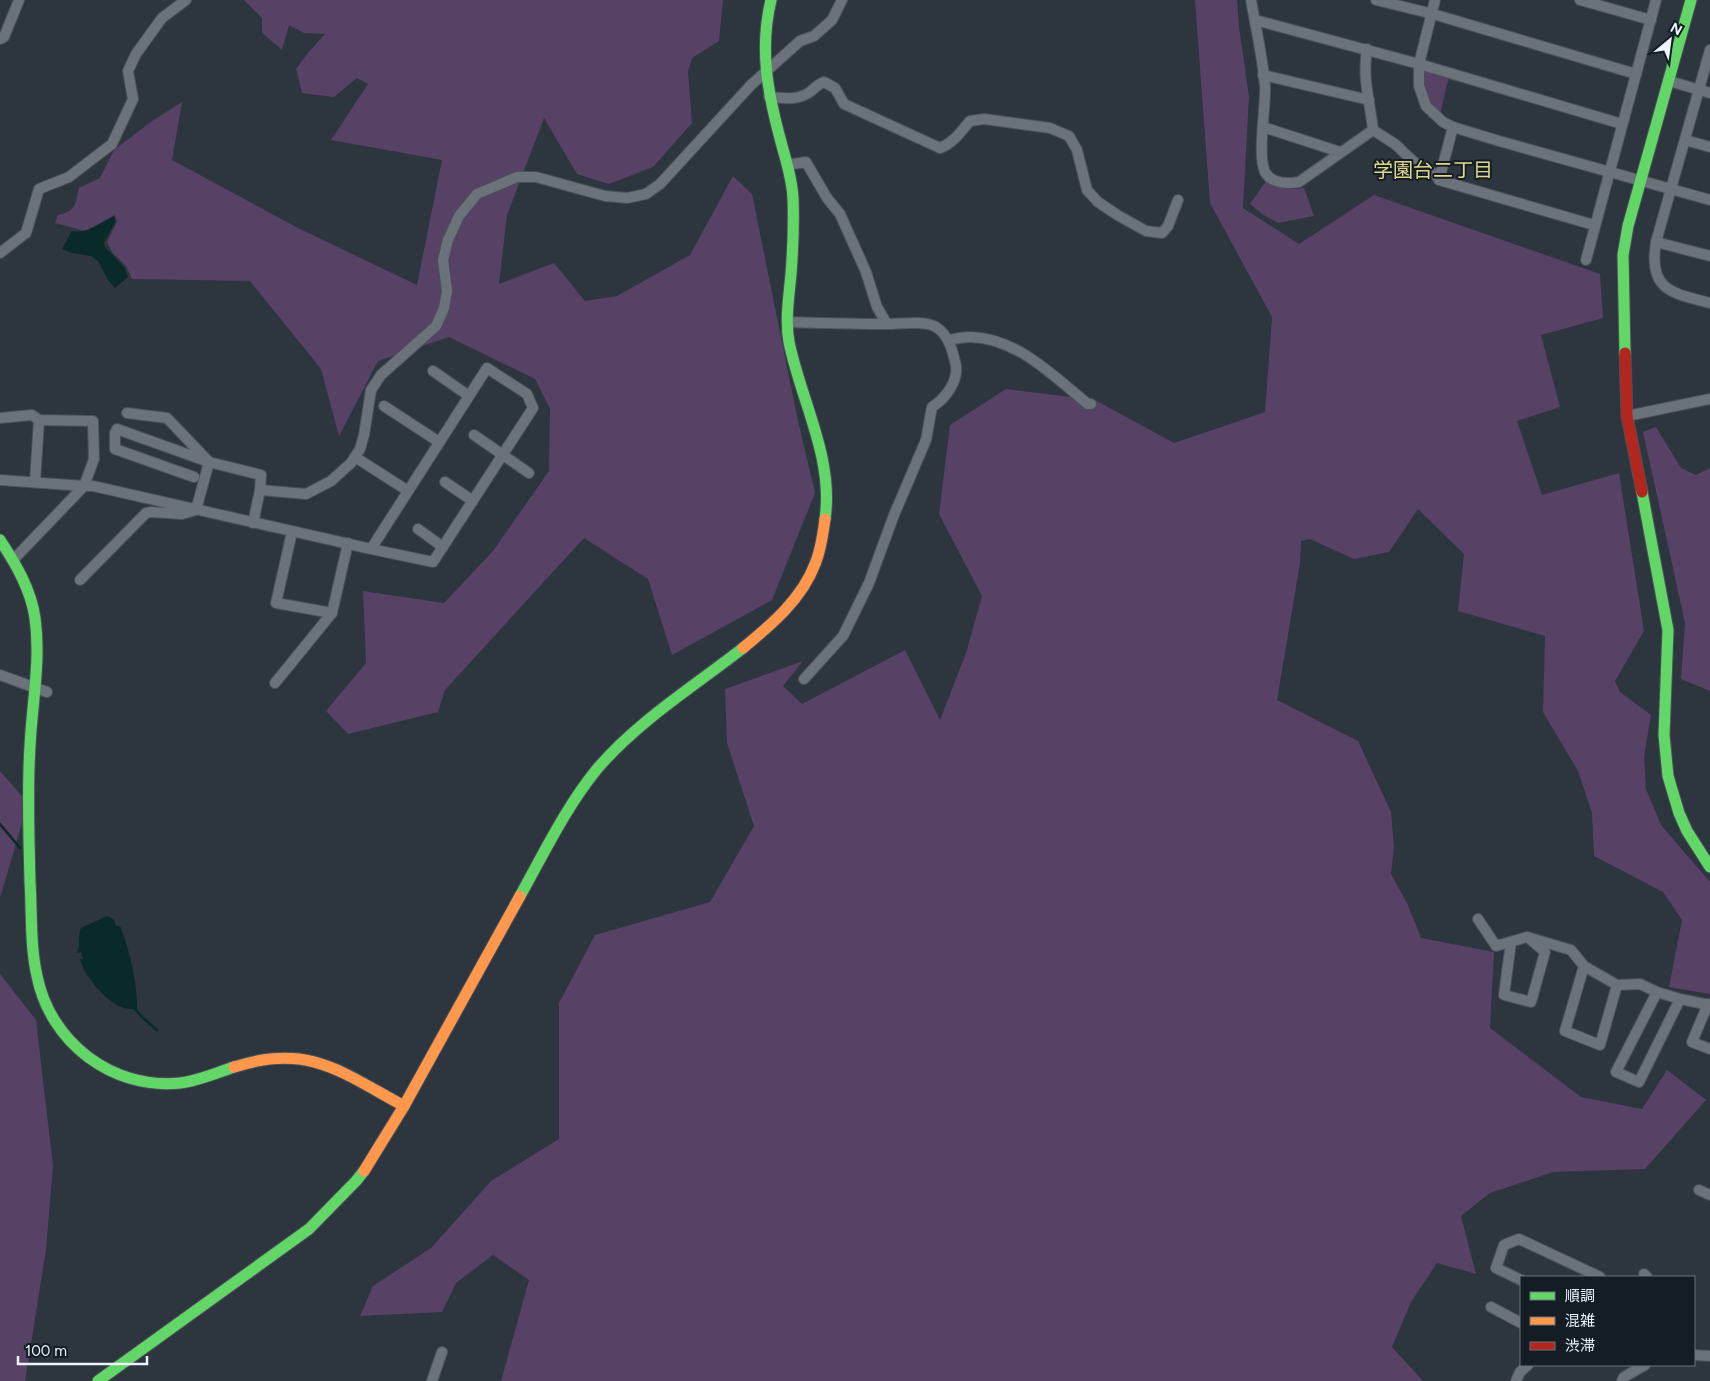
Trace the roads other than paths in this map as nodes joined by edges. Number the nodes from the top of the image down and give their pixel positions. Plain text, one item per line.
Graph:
1 (19, 0) edge
2 (186, 0) edge
3 (771, 0) edge
4 (842, 0) edge
5 (1251, 0) edge
6 (1376, 0) edge
7 (1435, 0) edge
8 (1580, 0) edge
9 (1656, 0) edge
10 (1691, 0) edge
11 (1432, 14) junction
12 (1254, 20) junction
13 (1651, 20) junction
14 (0, 39) edge
15 (1368, 50) junction
16 (1710, 50) edge
17 (1419, 64) junction
18 (765, 73) junction
19 (1636, 74) junction
20 (1263, 75) junction
21 (1669, 81) junction
22 (1698, 90) junction
23 (1710, 93) edge
24 (769, 96) junction
25 (1369, 100) junction
26 (1622, 124) junction
27 (1263, 127) junction
28 (1452, 127) junction
29 (1373, 130) junction
30 (1685, 140) junction
31 (1710, 147) edge
32 (1340, 152) junction
33 (787, 165) junction
34 (1609, 172) junction
35 (1439, 180) junction
36 (1641, 181) junction
37 (1671, 190) junction
38 (1178, 200) dead end
39 (1710, 200) edge
40 (1594, 225) junction
41 (1656, 242) junction
42 (0, 253) edge
43 (1710, 256) edge
44 (1586, 260) dead end
45 (1710, 303) edge
46 (788, 322) junction
47 (886, 324) junction
48 (948, 340) junction
49 (433, 371) dead end
50 (469, 396) junction
51 (1710, 399) edge
52 (1091, 404) dead end
53 (384, 406) dead end
54 (127, 413) dead end
55 (1627, 416) junction
56 (0, 418) edge
57 (39, 420) junction
58 (474, 435) dead end
59 (439, 442) junction
60 (503, 454) junction
61 (355, 457) junction
62 (209, 462) junction
63 (529, 473) dead end
64 (194, 477) dead end
65 (0, 480) edge
66 (34, 482) junction
67 (445, 482) dead end
68 (84, 486) junction
69 (260, 490) junction
70 (408, 491) junction
71 (473, 501) junction
72 (196, 510) junction
73 (253, 523) junction
74 (418, 529) dead end
75 (292, 532) junction
76 (0, 540) edge
77 (348, 543) junction
78 (443, 547) junction
79 (370, 549) junction
80 (14, 559) junction
81 (80, 580) dead end
82 (332, 613) junction
83 (0, 675) edge
84 (804, 679) dead end
85 (275, 684) dead end
86 (35, 688) junction
87 (47, 692) dead end
88 (1710, 866) edge
89 (1478, 919) dead end
90 (1528, 937) junction
91 (1511, 942) junction
92 (1584, 966) junction
93 (1617, 986) junction
94 (1657, 992) junction
95 (1680, 999) junction
96 (1709, 1005) edge
97 (1710, 1049) edge
98 (404, 1106) junction
99 (1699, 1190) dead end
100 (1710, 1195) edge
101 (1598, 1276) edge
102 (1520, 1280) edge
103 (1491, 1307) dead end
104 (1520, 1322) edge
105 (442, 1352) dead end
106 (1695, 1355) edge
107 (1710, 1356) edge
108 (1527, 1366) edge
109 (1643, 1366) edge
110 (98, 1381) edge
111 (432, 1381) edge
112 (1516, 1381) edge
113 (1622, 1381) edge

1 - 14 street
2 - 42 street
3 - 18 street
4 - 18 street
5 - 12 street
6 - 11 street
7 - 11 street
8 - 13 street
9 - 13 street
10 - 21 street
11 - 17 street
11 - 19 street
12 - 15 street
12 - 20 street
13 - 19 street
15 - 17 street
15 - 25 street
16 - 22 street
17 - 26 street
17 - 28 street
18 - 24 street
18 - 61 street
19 - 26 street
20 - 25 street
20 - 27 street
21 - 22 street
21 - 36 street
22 - 23 street
22 - 30 street
24 - 33 street
24 - 38 street
25 - 29 street
26 - 34 street
27 - 32 street
27 - 32 street
28 - 34 street
28 - 35 street
29 - 32 street
29 - 35 street
30 - 31 street
30 - 37 street
33 - 46 street
33 - 47 street
34 - 36 street
34 - 40 street
35 - 40 street
36 - 37 street
36 - 55 street
37 - 39 street
37 - 41 street
40 - 44 street
41 - 43 street
41 - 45 street
46 - 47 street
46 - 98 street
47 - 48 street
48 - 52 street
48 - 84 street
49 - 50 street
50 - 59 street
50 - 60 street
51 - 55 street
53 - 59 street
54 - 62 street
55 - 88 street
56 - 57 street
57 - 66 street
57 - 68 street
58 - 60 street
59 - 70 street
60 - 63 street
60 - 71 street
61 - 69 street
61 - 70 street
62 - 64 street
62 - 69 street
62 - 72 street
65 - 66 street
66 - 68 street
67 - 71 street
68 - 72 street
68 - 80 street
69 - 73 street
70 - 79 street
71 - 78 street
72 - 73 street
72 - 81 street
73 - 75 street
74 - 78 street
75 - 77 street
75 - 82 street
76 - 80 street
77 - 79 street
77 - 82 street
78 - 79 street
80 - 86 street
82 - 85 street
83 - 86 street
86 - 87 street
86 - 98 street
89 - 91 street
90 - 91 street
90 - 91 street
90 - 92 street
92 - 93 street
92 - 93 street
93 - 94 street
94 - 95 street
94 - 95 street
95 - 96 street
96 - 97 street
98 - 110 street
99 - 100 street
101 - 102 street
103 - 104 street
105 - 111 street
106 - 107 street
108 - 112 street
109 - 113 street

